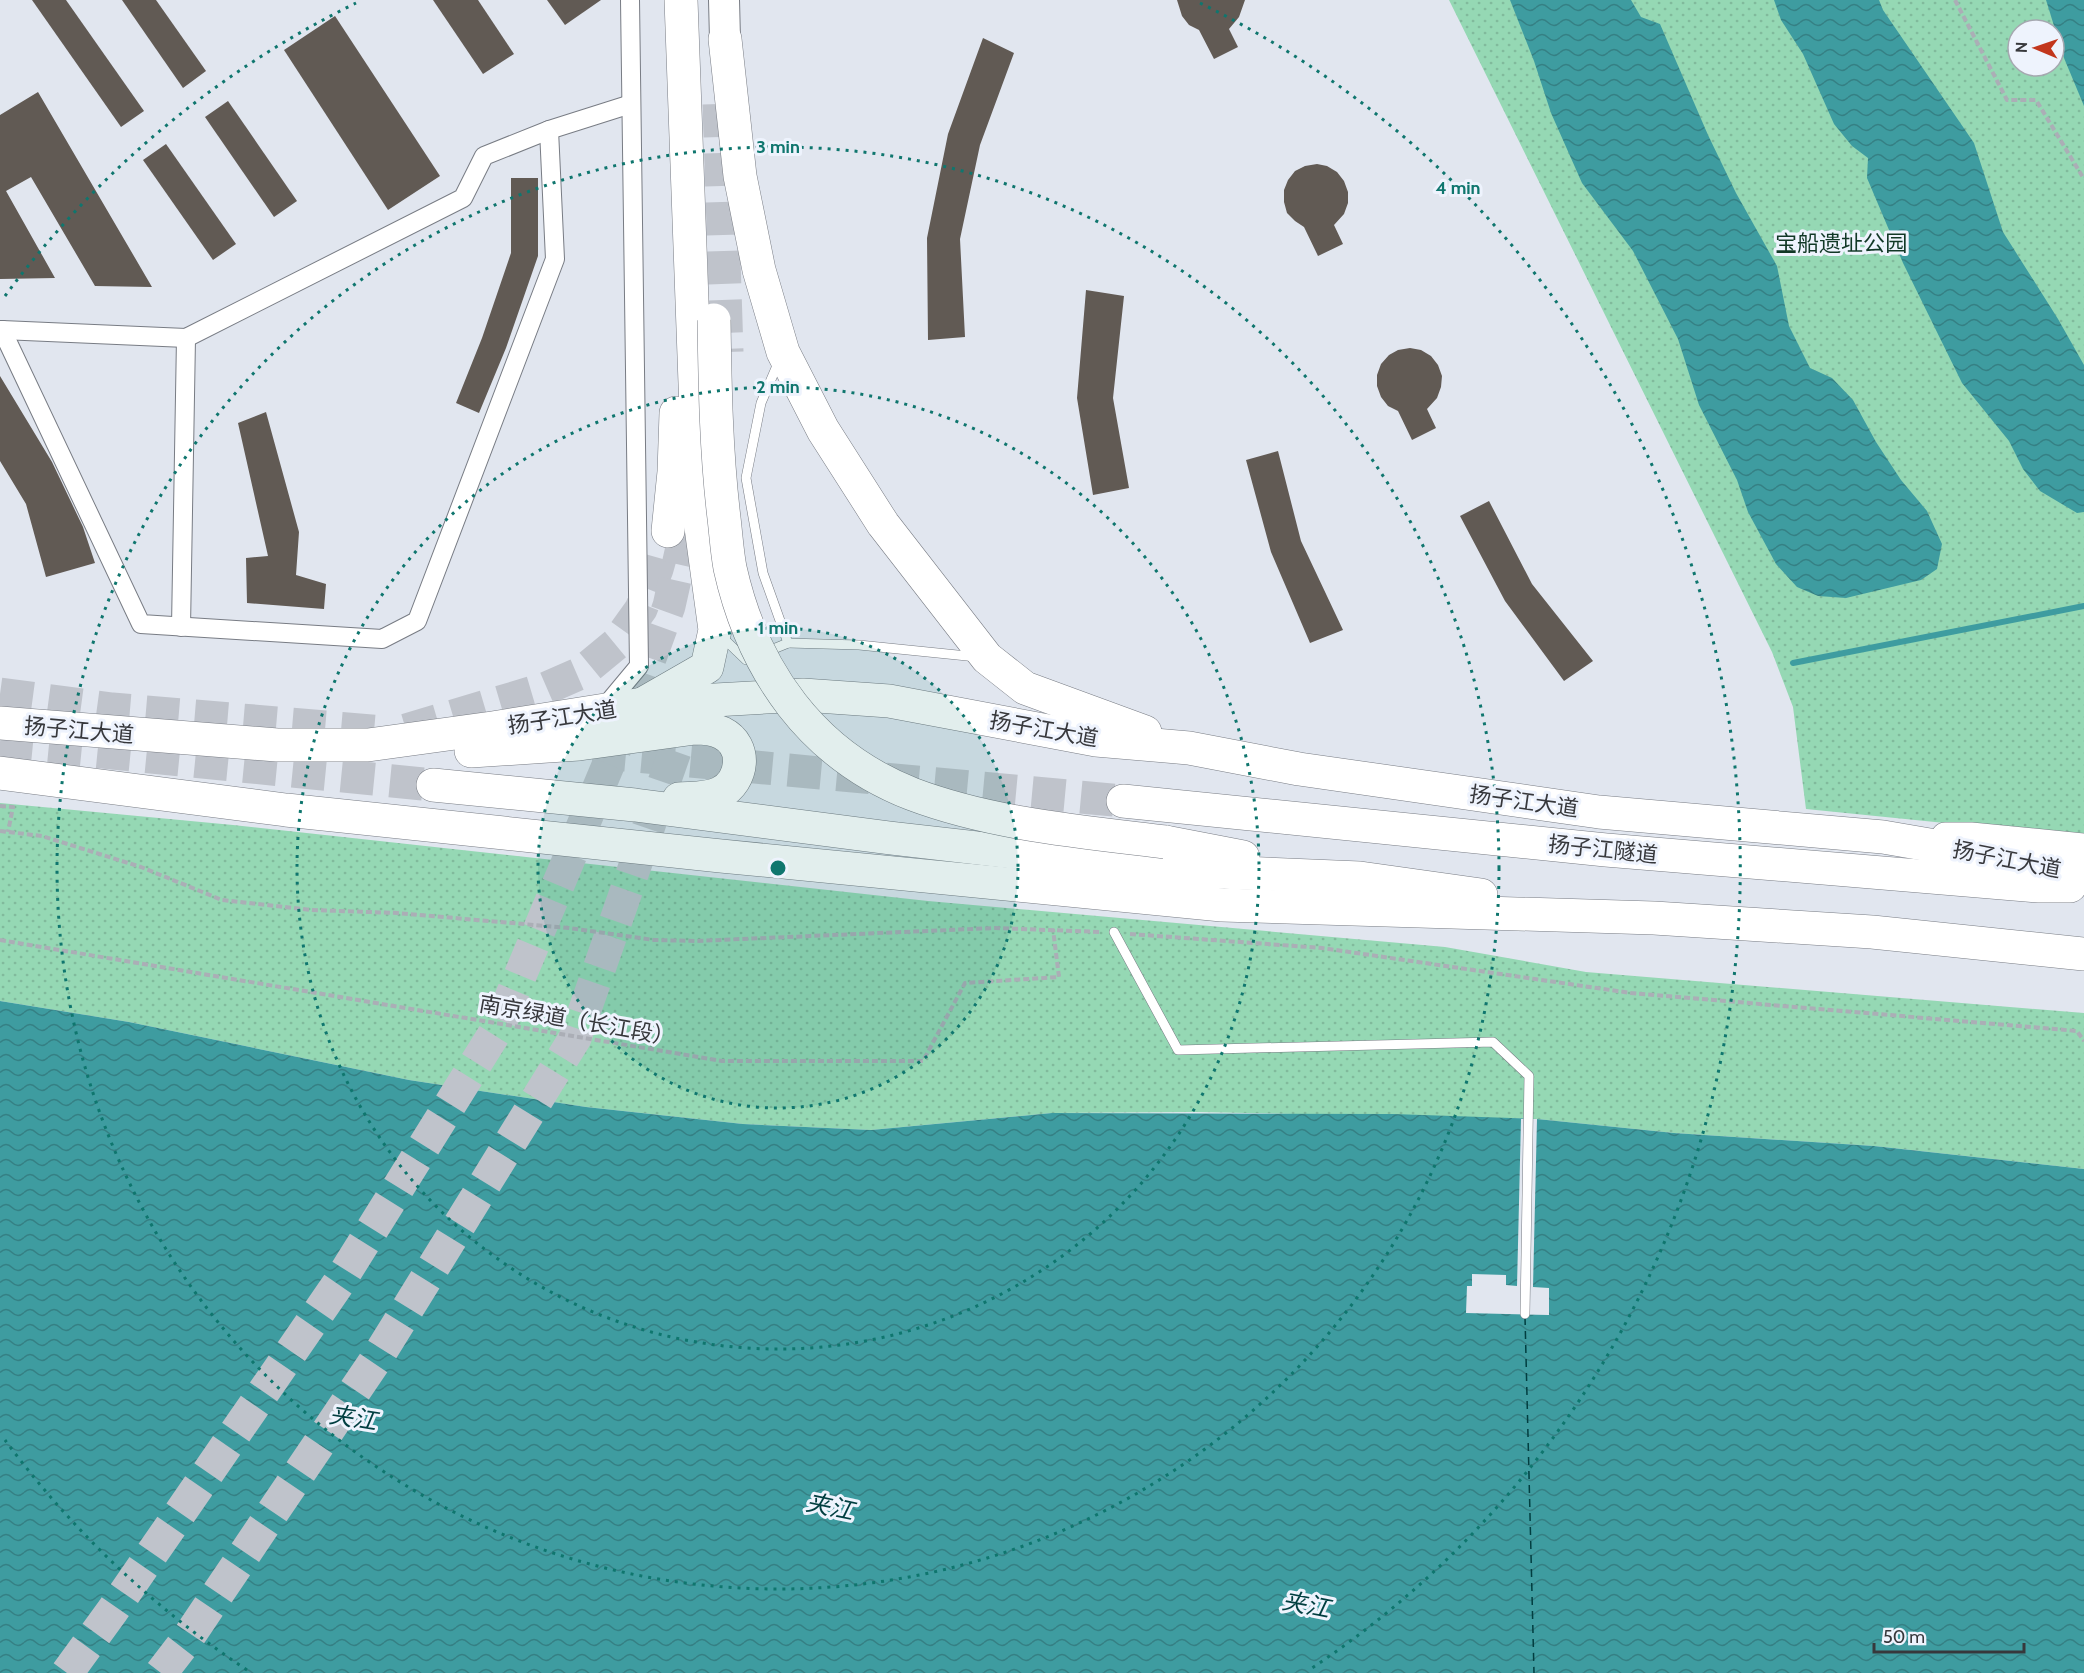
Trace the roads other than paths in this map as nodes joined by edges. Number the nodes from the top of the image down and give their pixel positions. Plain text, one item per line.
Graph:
1 (630, 0) edge
2 (663, 0) edge
3 (681, 0) edge
4 (692, 0) edge
5 (723, 0) edge
6 (725, 39) joint
7 (632, 104) junction
8 (549, 130) junction
9 (1, 330) edge
10 (186, 338) junction
11 (783, 352) junction
12 (668, 531) tunnel mouth
13 (182, 627) junction
14 (715, 630) junction
15 (788, 643) junction
16 (987, 658) junction
17 (643, 704) junction
18 (602, 711) junction
19 (0, 723) edge
20 (368, 745) junction
21 (1189, 748) junction
22 (0, 772) edge
23 (433, 785) tunnel mouth
24 (1123, 801) tunnel mouth
25 (635, 805) junction
26 (1882, 837) junction
27 (2084, 847) edge
28 (2084, 874) edge
29 (1360, 878) junction
30 (2084, 886) edge
31 (1654, 918) junction
32 (1114, 932) road end
33 (2084, 954) edge
34 (1525, 1314) dead end

1 - 7 street
2 - 12 highway
3 - 14 highway
4 - 29 highway, bridge
5 - 6 main road
6 - 11 highway
7 - 8 street
7 - 18 street
8 - 10 street
8 - 13 street
9 - 10 street
9 - 13 street
10 - 13 street
11 - 15 lane
11 - 16 highway
14 - 15 lane
14 - 17 highway
15 - 16 lane
16 - 21 highway
17 - 18 highway, 扬子江大道
17 - 21 highway, 扬子江大道
18 - 20 highway, 扬子江大道
19 - 20 highway, 扬子江大道
20 - 25 highway
21 - 26 highway, 扬子江大道
22 - 31 highway
23 - 25 highway
24 - 30 highway, 扬子江隧道
25 - 29 highway
26 - 27 main road
26 - 28 highway, 扬子江大道
29 - 31 highway
31 - 33 highway
32 - 34 lane

